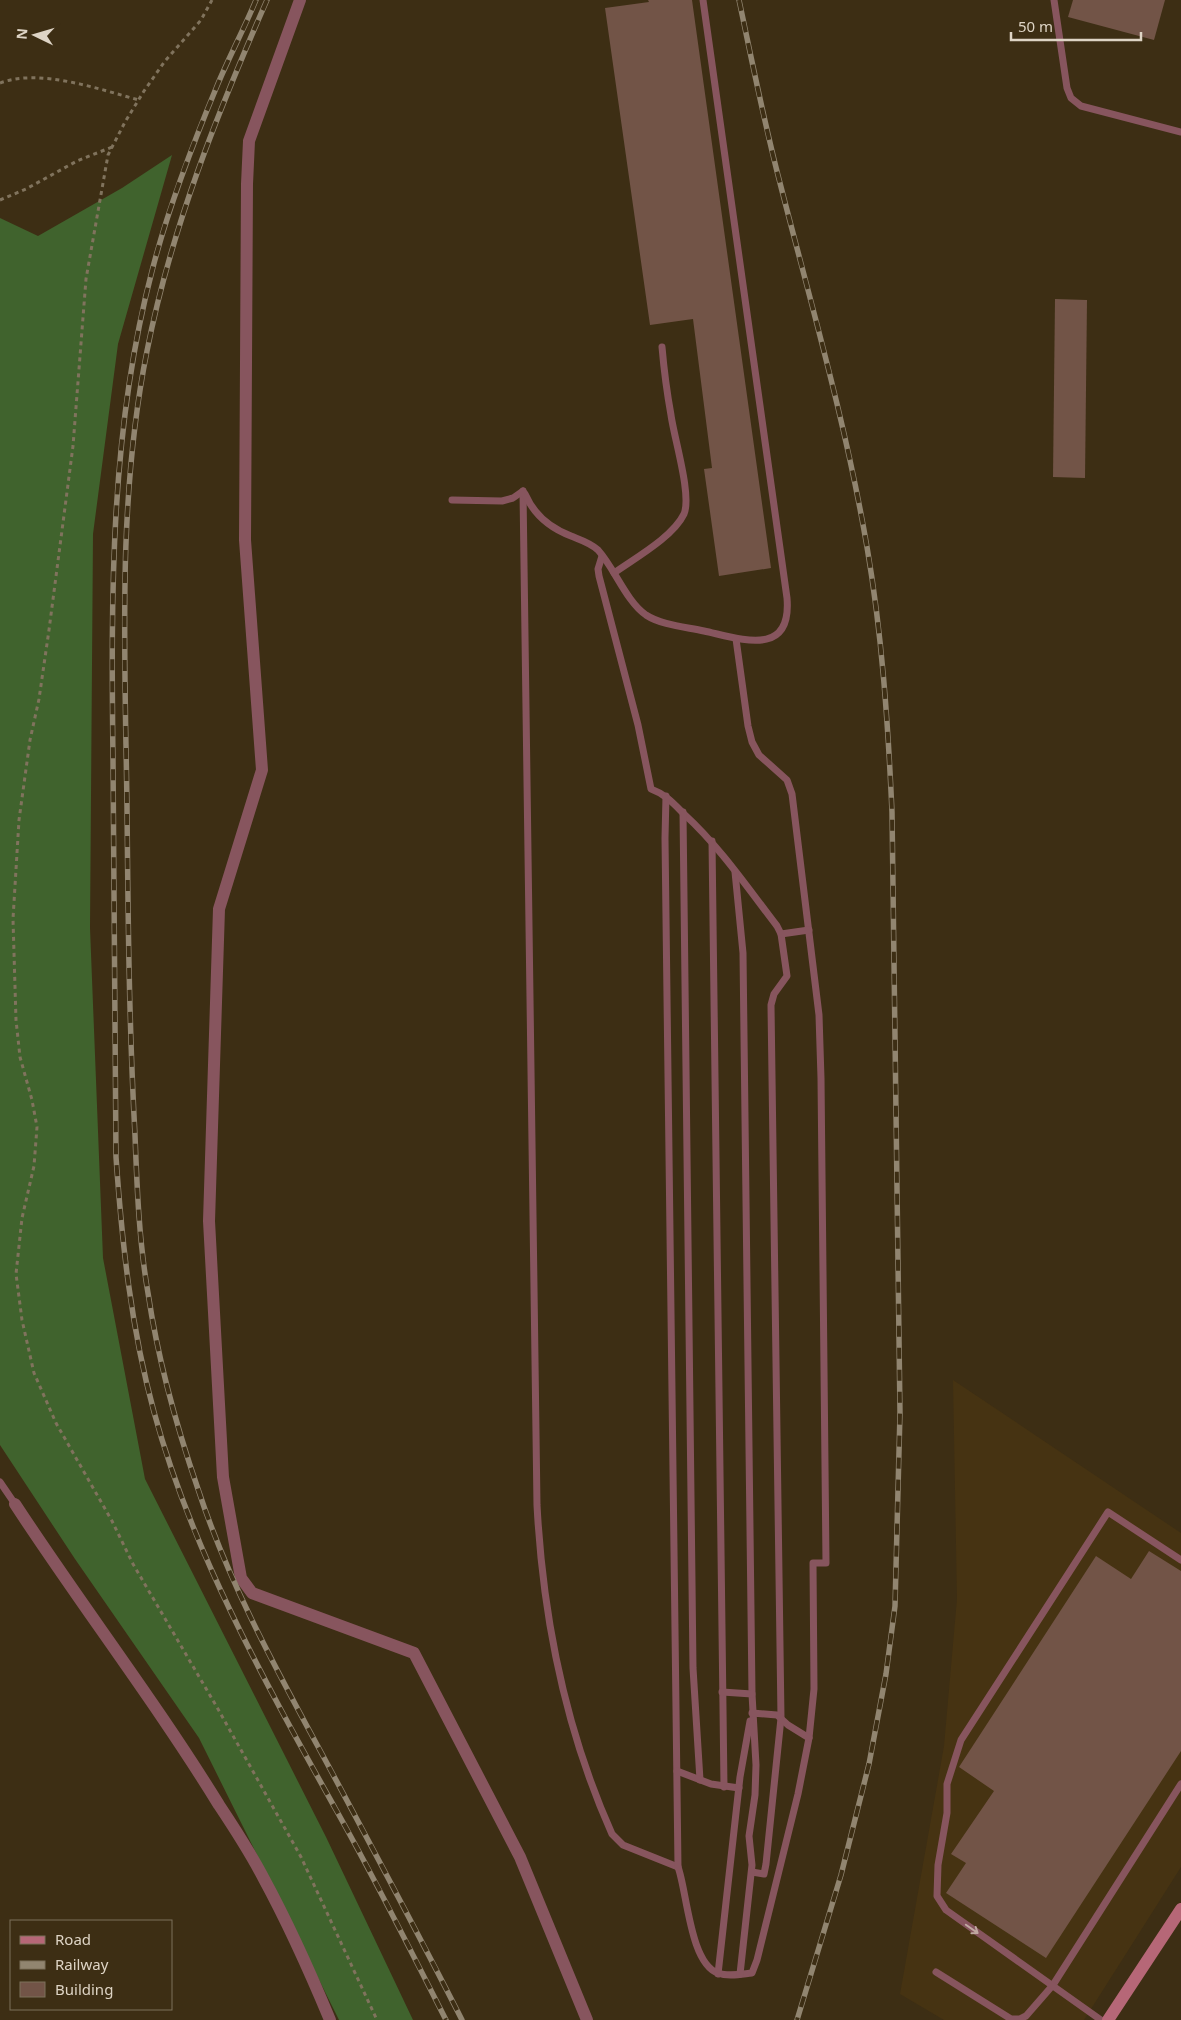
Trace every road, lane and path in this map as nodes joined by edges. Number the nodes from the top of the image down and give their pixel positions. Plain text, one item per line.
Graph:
1 (212, 0) edge
2 (300, 0) edge
3 (703, 0) edge
4 (1054, 0) edge
5 (0, 83) edge
6 (139, 100) junction
7 (1181, 132) edge
8 (112, 147) junction
9 (0, 200) edge
10 (662, 347) dead end
11 (523, 491) junction
12 (452, 500) dead end
13 (602, 556) junction
14 (614, 573) junction
15 (736, 639) junction
16 (666, 796) junction
17 (683, 812) junction
18 (712, 841) junction
19 (735, 869) junction
20 (809, 930) junction
21 (781, 934) junction
22 (0, 1482) edge
23 (15, 1504) joint
24 (1181, 1560) edge
25 (722, 1692) junction
26 (752, 1694) junction
27 (752, 1713) junction
28 (781, 1718) junction
29 (809, 1738) junction
30 (677, 1771) junction
31 (700, 1780) junction
32 (1181, 1784) edge
33 (724, 1787) junction
34 (740, 1788) junction
35 (678, 1867) junction
36 (752, 1872) junction
37 (1181, 1909) edge
38 (936, 1972) dead end
39 (718, 1974) junction
40 (740, 1974) junction
41 (1052, 1985) junction
42 (330, 2020) edge
43 (377, 2020) edge
44 (586, 2020) edge
45 (1101, 2020) edge
46 (1108, 2020) edge

1 - 6 path
2 - 44 street
3 - 15 lane
4 - 7 lane
5 - 6 path
6 - 8 path
8 - 9 path
8 - 43 path
10 - 14 lane
11 - 12 lane
11 - 13 lane
11 - 35 lane
13 - 14 lane
13 - 16 lane
14 - 15 lane
15 - 20 lane
16 - 17 lane
16 - 30 lane
17 - 18 lane
17 - 31 lane
18 - 19 lane
18 - 25 lane
19 - 21 lane
19 - 26 lane
20 - 21 lane
20 - 29 lane
21 - 28 lane
22 - 23 lane
23 - 42 street
24 -> 41 lane
25 - 26 lane
25 - 33 lane
26 - 27 lane
27 - 28 lane
27 - 34 lane
27 - 36 lane
28 - 29 lane
28 - 36 lane
29 - 40 lane
30 - 31 lane
30 - 35 lane
31 - 33 lane
32 - 41 lane
33 - 34 lane
34 - 39 lane
35 - 39 lane
36 - 40 lane
37 - 46 main road
38 - 41 lane
39 - 40 lane
41 - 45 lane

